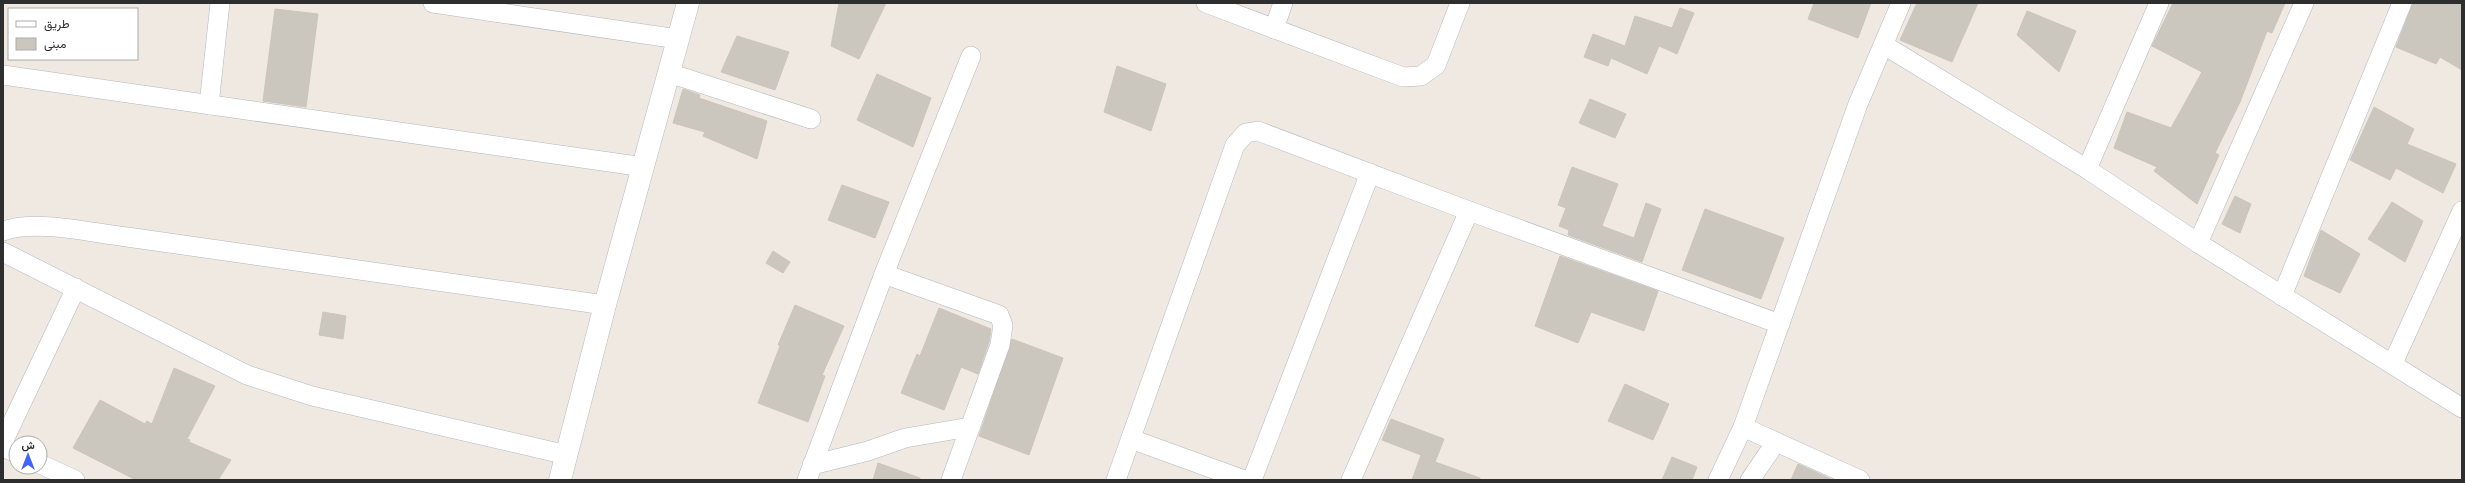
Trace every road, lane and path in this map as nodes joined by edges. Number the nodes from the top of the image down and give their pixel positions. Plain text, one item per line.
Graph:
1 (220, 3) edge
2 (433, 3) edge
3 (688, 3) edge
4 (1206, 3) edge
5 (1283, 3) edge
6 (1460, 3) edge
7 (1902, 3) edge
8 (2159, 3) edge
9 (2304, 3) edge
10 (2402, 3) edge
11 (499, 8) edge
12 (1274, 28) junction
13 (678, 39) junction
14 (1884, 46) junction
15 (971, 56) dead end
16 (669, 73) junction
17 (3, 75) edge
18 (209, 104) junction
19 (811, 119) dead end
20 (644, 167) junction
21 (2087, 169) junction
22 (1370, 173) junction
23 (1469, 211) junction
24 (2462, 211) edge
25 (3, 231) edge
26 (2198, 243) junction
27 (3, 252) edge
28 (884, 274) junction
29 (76, 288) junction
30 (2282, 296) junction
31 (605, 305) junction
32 (1780, 324) junction
33 (2393, 363) junction
34 (2462, 408) edge
35 (970, 427) junction
36 (1743, 427) junction
37 (1131, 439) junction
38 (3, 442) edge
39 (1776, 442) junction
40 (567, 455) junction
41 (48, 468) edge
42 (810, 472) edge
43 (75, 480) edge
44 (560, 480) edge
45 (951, 480) edge
46 (1116, 480) edge
47 (1244, 480) edge
48 (1252, 480) edge
49 (1351, 480) edge
50 (1718, 480) edge
51 (1750, 480) edge
52 (1860, 480) edge

1 - 18 street
2 - 11 street
3 - 13 street
4 - 12 street
5 - 12 street
6 - 12 street
7 - 14 street
8 - 21 street
9 - 26 street
10 - 30 street
11 - 13 street
13 - 16 street
14 - 21 street
14 - 32 street
15 - 28 street
16 - 19 street
16 - 20 street
17 - 18 street
18 - 20 street
20 - 31 street
21 - 26 street
22 - 23 street
22 - 37 street
22 - 48 street
23 - 32 street
23 - 49 street
24 - 33 street
25 - 31 street
26 - 30 street
27 - 29 street
28 - 35 street
28 - 42 street
29 - 38 street
29 - 40 street
30 - 33 street
31 - 40 street
32 - 36 street
33 - 34 street
35 - 42 street
35 - 45 street
36 - 39 street
36 - 50 street
37 - 46 street
37 - 47 street
39 - 51 street
39 - 52 street
40 - 44 street
41 - 43 street

